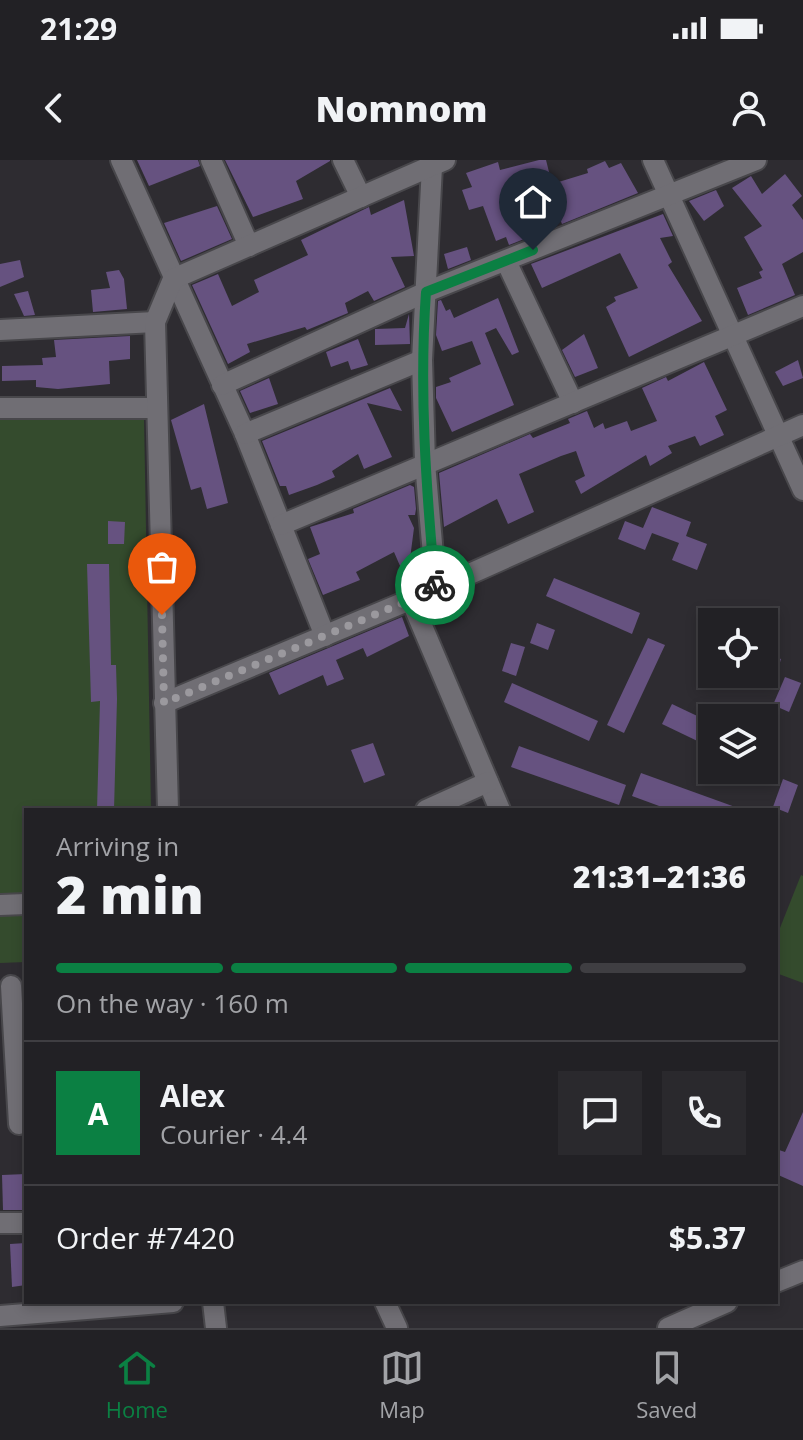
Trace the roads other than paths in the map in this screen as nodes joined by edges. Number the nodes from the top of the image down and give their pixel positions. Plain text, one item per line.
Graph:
1 (121, 160) edge
2 (211, 160) edge
3 (343, 160) edge
4 (653, 160) edge
5 (756, 160) edge
6 (439, 163) edge
7 (361, 197) junction
8 (670, 197) junction
9 (249, 246) junction
10 (506, 261) junction
11 (173, 279) junction
12 (426, 292) junction
13 (803, 306) edge
14 (155, 322) junction
15 (0, 330) edge
16 (732, 336) junction
17 (422, 360) junction
18 (222, 385) junction
19 (573, 403) junction
20 (0, 408) edge
21 (155, 408) junction
22 (803, 425) edge
23 (245, 434) junction
24 (780, 436) junction
25 (425, 463) junction
26 (803, 490) edge
27 (281, 525) junction
28 (436, 589) junction
29 (411, 600) junction
30 (325, 636) junction
31 (164, 703) junction
32 (488, 782) junction
33 (168, 808) edge
34 (430, 808) edge
35 (499, 808) edge
36 (24, 904) edge
37 (0, 905) edge
38 (12, 986) edge
39 (15, 1124) edge
40 (0, 1223) edge
41 (24, 1223) edge
42 (803, 1271) edge
43 (778, 1281) edge
44 (148, 1304) edge
45 (213, 1304) edge
46 (386, 1304) edge
47 (719, 1304) edge
48 (720, 1304) edge
49 (0, 1316) edge
50 (216, 1328) edge
51 (397, 1328) edge
52 (668, 1328) edge
53 (695, 1328) edge

1 - 11 street
2 - 9 street
3 - 7 street
4 - 8 street
5 - 8 street
6 - 7 street
6 - 12 street
7 - 9 street
8 - 10 street
8 - 16 street
9 - 11 street
10 - 12 street
10 - 19 street
11 - 14 street
11 - 18 street
12 - 17 street
12 - 18 street
13 - 16 street
14 - 15 street
14 - 21 street
16 - 19 street
16 - 24 street
17 - 23 street
17 - 25 street
18 - 23 street
19 - 25 street
20 - 21 street
21 - 31 street
22 - 24 street
23 - 27 street
24 - 26 street
24 - 28 street
25 - 27 street
25 - 28 street
27 - 30 street
28 - 29 street
29 - 30 street
29 - 32 street
30 - 31 street
31 - 33 street
32 - 34 street
32 - 35 street
36 - 37 street
38 - 39 street
40 - 41 street
42 - 43 street
44 - 49 street
45 - 50 street
46 - 51 street
47 - 52 street
48 - 53 street

